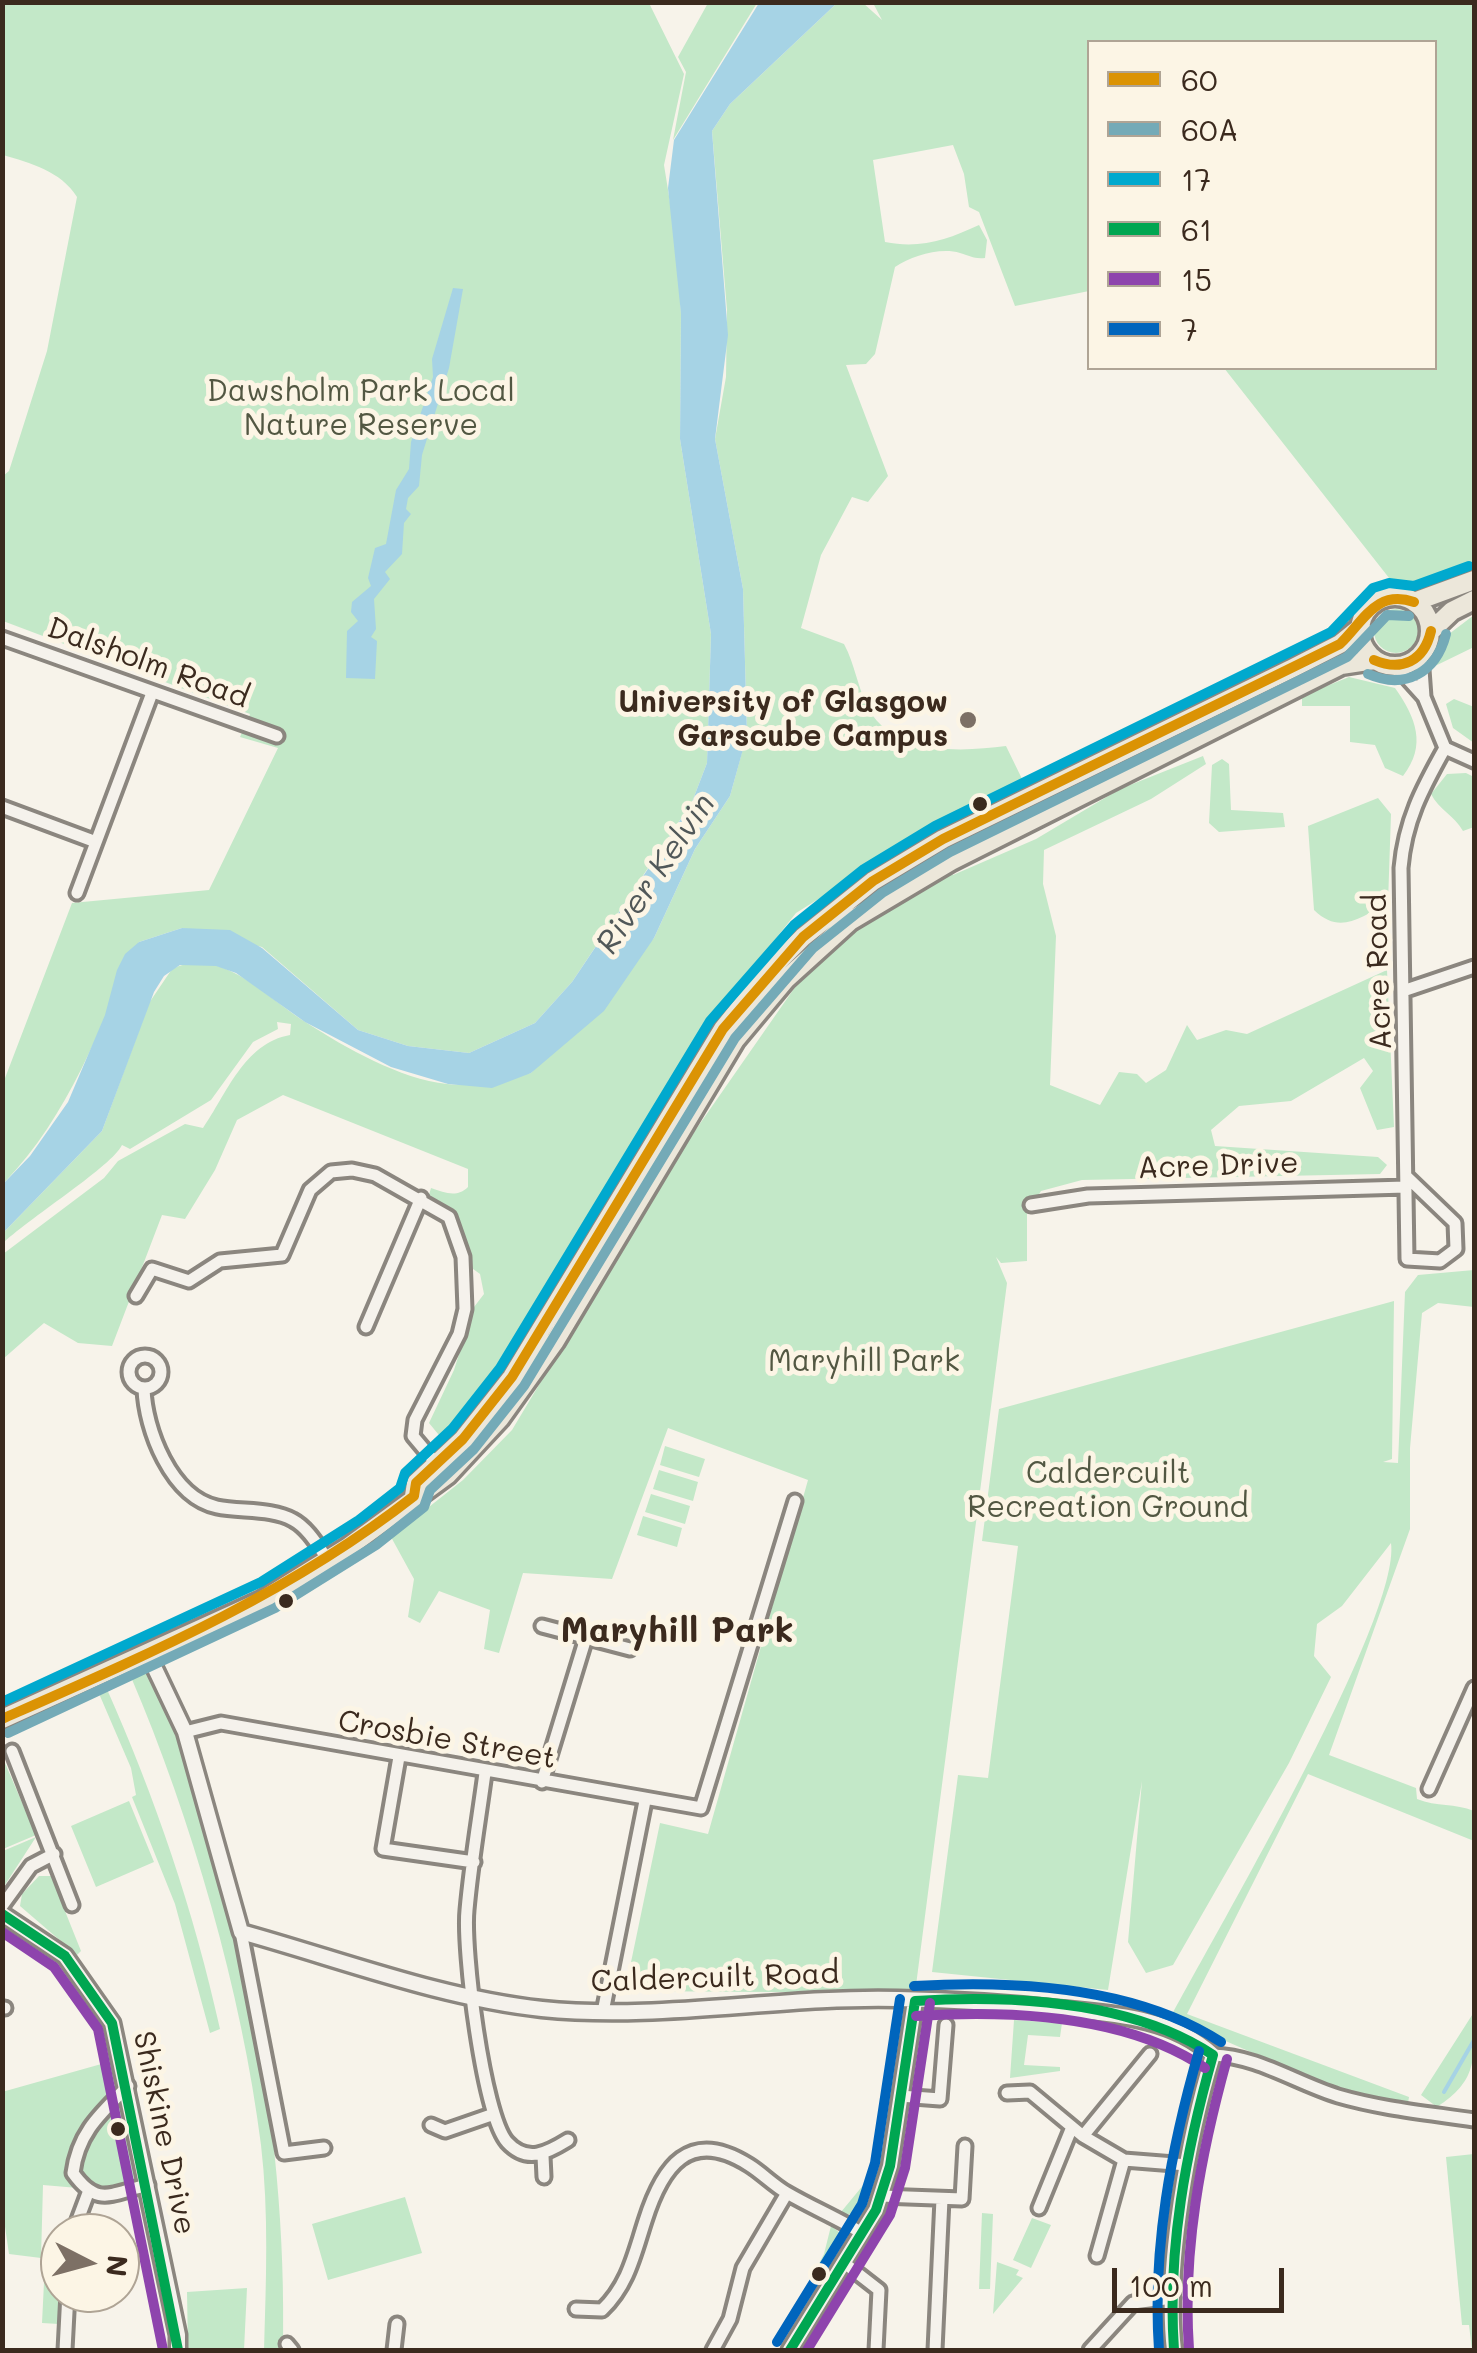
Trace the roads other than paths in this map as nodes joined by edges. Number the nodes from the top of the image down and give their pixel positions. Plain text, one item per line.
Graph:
1 (1474, 580) edge
2 (1474, 600) edge
3 (1414, 602) junction
4 (1360, 627) junction
5 (1430, 631) junction
6 (2, 638) edge
7 (1420, 656) junction
8 (1374, 660) junction
9 (1397, 667) junction
10 (152, 693) junction
11 (1424, 697) junction
12 (277, 736) dead end
13 (1444, 748) junction
14 (1474, 761) edge
15 (2, 807) edge
16 (96, 842) junction
17 (77, 893) dead end
18 (1474, 968) edge
19 (1403, 991) junction
20 (648, 1170) junction
21 (1406, 1181) junction
22 (420, 1198) junction
23 (1031, 1205) dead end
24 (136, 1296) dead end
25 (366, 1328) dead end
26 (144, 1388) dead end
27 (442, 1470) junction
28 (796, 1501) dead end
29 (328, 1560) junction
30 (542, 1626) dead end
31 (586, 1638) junction
32 (630, 1649) dead end
33 (140, 1657) junction
34 (1474, 1688) edge
35 (2, 1719) edge
36 (184, 1732) junction
37 (12, 1751) dead end
38 (399, 1758) junction
39 (485, 1773) junction
40 (542, 1782) junction
41 (1429, 1789) dead end
42 (645, 1802) junction
43 (54, 1854) junction
44 (474, 1862) junction
45 (72, 1905) dead end
46 (2, 1910) edge
47 (241, 1932) junction
48 (472, 1997) junction
49 (915, 2002) junction
50 (603, 2012) junction
51 (946, 2025) dead end
52 (1150, 2054) dead end
53 (1213, 2054) junction
54 (128, 2086) junction
55 (1007, 2093) dead end
56 (900, 2096) junction
57 (494, 2114) junction
58 (1474, 2120) edge
59 (431, 2125) dead end
60 (445, 2131) junction
61 (1078, 2132) junction
62 (568, 2140) dead end
63 (448, 2145) dead end
64 (965, 2146) dead end
65 (324, 2148) dead end
66 (543, 2156) junction
67 (1124, 2160) junction
68 (1188, 2166) junction
69 (544, 2177) dead end
70 (148, 2185) junction
71 (88, 2193) junction
72 (787, 2193) junction
73 (880, 2196) junction
74 (942, 2198) junction
75 (1039, 2208) dead end
76 (80, 2213) edge
77 (862, 2232) junction
78 (1097, 2256) dead end
79 (843, 2262) junction
80 (1173, 2298) junction
81 (576, 2309) dead end
82 (67, 2313) edge
83 (397, 2324) dead end
84 (65, 2350) edge
85 (178, 2350) edge
86 (394, 2350) edge
87 (712, 2350) edge
88 (790, 2350) edge
89 (876, 2350) edge
90 (935, 2350) edge
91 (1090, 2350) edge
92 (1174, 2350) edge

1 - 3 main road
2 - 5 main road
3 - 4 main road
3 - 5 main road
4 - 8 main road
4 - 20 main road
5 - 7 main road
6 - 10 street, Dalsholm Road
7 - 9 main road
7 - 11 street
8 - 9 main road
8 - 20 main road
9 - 11 street
10 - 12 street, Dalsholm Road
10 - 16 street
11 - 13 street
13 - 14 street
13 - 19 street, Acre Road
15 - 16 street
16 - 17 street
18 - 19 street
19 - 21 street, Acre Road
20 - 27 main road
21 - 21 street, Acre Road
21 - 23 street, Acre Drive
22 - 24 street
22 - 25 street
22 - 27 street
26 - 29 street
27 - 29 main road
28 - 42 street, Crosbie Street
29 - 33 main road
30 - 31 street
31 - 32 street
31 - 40 street
33 - 35 main road
33 - 36 street
34 - 41 street
36 - 38 street, Crosbie Street
36 - 47 street
37 - 43 street
38 - 39 street, Crosbie Street
38 - 44 street
39 - 40 street, Crosbie Street
39 - 44 street
40 - 42 street, Crosbie Street
42 - 50 street
43 - 45 street
43 - 46 street
44 - 48 street
46 - 54 street, Shiskine Drive
47 - 48 street, Caldercuilt Road
47 - 65 street
48 - 50 street, Caldercuilt Road
48 - 57 street
49 - 50 street, Caldercuilt Road
49 - 53 street, Caldercuilt Road
49 - 56 street
51 - 56 street
52 - 61 street
53 - 58 street, Caldercuilt Road
53 - 68 street
54 - 70 street, Shiskine Drive
54 - 71 street
55 - 61 street
56 - 73 street
57 - 60 street
57 - 66 street
59 - 60 street
60 - 63 street
61 - 67 street
61 - 75 street
62 - 66 street
64 - 74 street
66 - 69 street
67 - 68 street
67 - 78 street
68 - 80 street
70 - 71 street
70 - 85 street, Shiskine Drive
71 - 76 street
72 - 77 street
72 - 81 street
72 - 87 street
73 - 74 street
73 - 77 street
74 - 90 street
77 - 79 street
79 - 88 street
79 - 89 street
80 - 91 street
80 - 92 street
82 - 84 street
83 - 86 street

